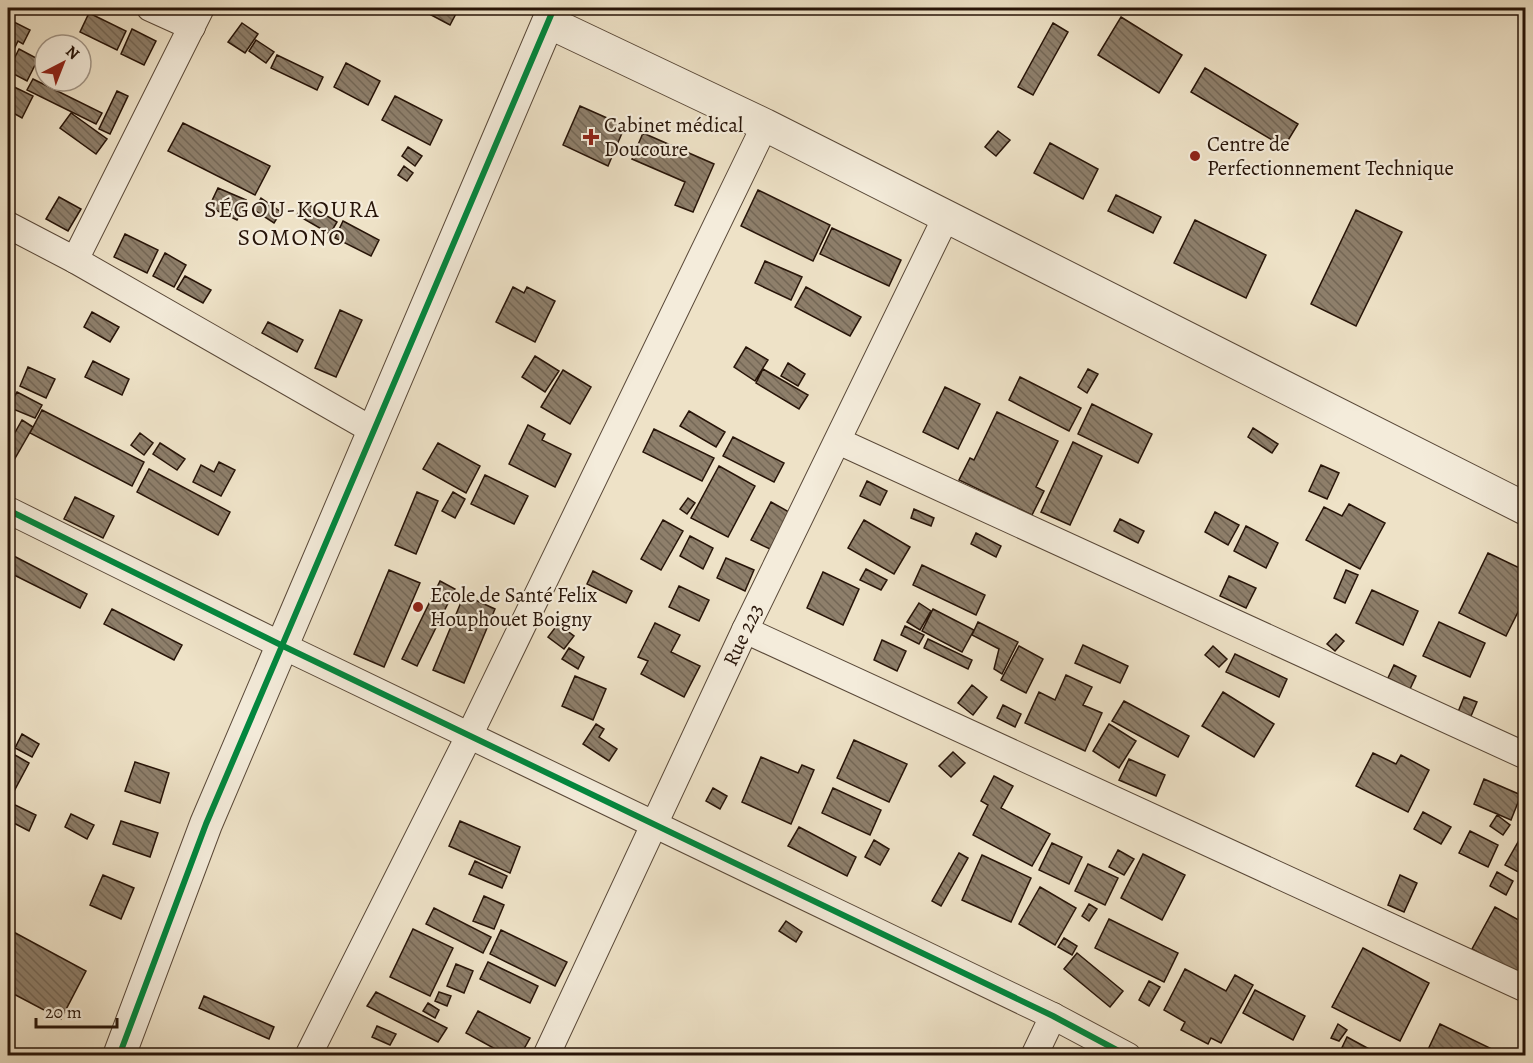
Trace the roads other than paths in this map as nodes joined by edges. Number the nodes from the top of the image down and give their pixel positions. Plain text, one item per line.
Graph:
1 (150, 8) edge
2 (551, 15) edge
3 (197, 17) edge
4 (765, 125) junction
5 (946, 217) junction
6 (8, 225) edge
7 (75, 260) junction
8 (374, 431) junction
9 (837, 441) junction
10 (8, 510) edge
11 (1526, 510) edge
12 (745, 630) junction
13 (283, 646) junction
14 (470, 735) junction
15 (1526, 756) edge
16 (655, 824) junction
17 (1526, 989) edge
18 (1053, 1016) junction
19 (119, 1056) edge
20 (308, 1056) edge
21 (546, 1056) edge
22 (1035, 1056) edge
23 (1128, 1056) edge

1 - 3 street
2 - 4 street
2 - 8 street
3 - 7 street
4 - 5 street
4 - 14 street
5 - 9 street, Rue 223
5 - 11 street
6 - 7 street
7 - 8 street
8 - 13 street
9 - 12 street, Rue 223
9 - 15 street
10 - 13 street
12 - 16 street, Rue 223
12 - 17 street
13 - 14 street
13 - 19 street
14 - 16 street
14 - 20 street
16 - 18 street
16 - 21 street, Rue 223
18 - 22 street
18 - 23 street

